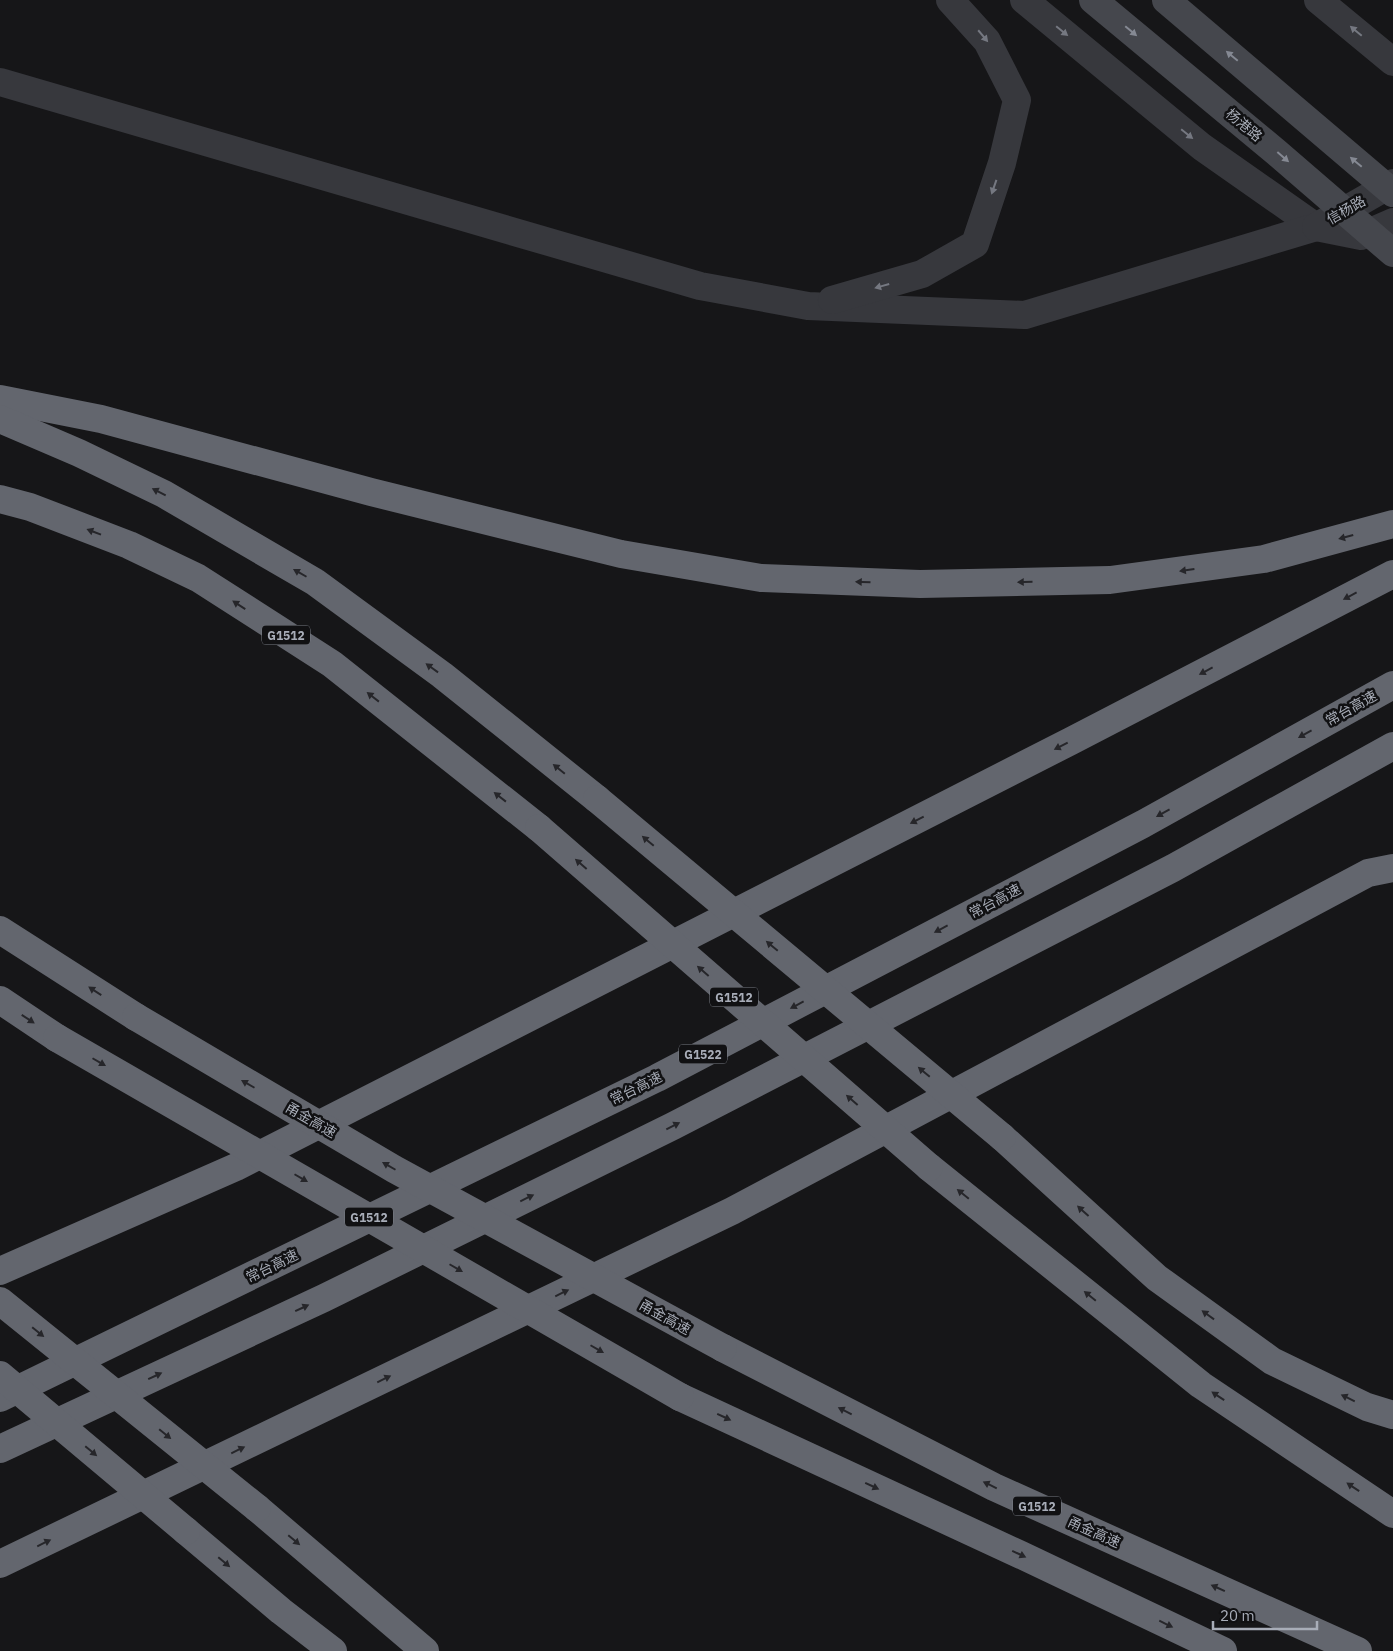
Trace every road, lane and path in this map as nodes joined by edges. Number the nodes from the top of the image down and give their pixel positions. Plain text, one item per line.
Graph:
1 (950, 0) edge
2 (1024, 0) edge
3 (1093, 0) edge
4 (1166, 0) edge
5 (1318, 0) edge
6 (1393, 62) edge
7 (0, 82) edge
8 (1393, 183) edge
9 (1393, 194) edge
10 (1393, 222) edge
11 (1316, 227) junction
12 (1393, 253) edge
13 (808, 306) junction
14 (0, 399) edge
15 (0, 419) edge
16 (0, 499) edge
17 (1393, 524) edge
18 (1393, 574) edge
19 (1393, 684) edge
20 (1393, 746) edge
21 (1393, 868) edge
22 (0, 930) edge
23 (0, 1000) edge
24 (0, 1271) edge
25 (0, 1301) edge
26 (0, 1375) edge
27 (0, 1398) edge
28 (1393, 1415) edge
29 (0, 1449) edge
30 (1393, 1514) edge
31 (0, 1564) edge
32 (334, 1651) edge
33 (426, 1651) edge
34 (1223, 1651) edge
35 (1358, 1651) edge

1 -> 13 street
2 -> 11 street
3 -> 12 main road, 杨港路, bridge
9 -> 4 main road, bridge
6 -> 5 street
7 - 13 street
8 - 11 street, 信杨路
10 - 11 street, 信杨路
11 - 13 street
17 -> 14 highway
28 -> 15 highway, bridge
30 -> 16 highway, G1512, bridge
18 -> 24 highway
19 -> 27 highway, 常台高速 / G1522
29 -> 20 highway
31 -> 21 highway
35 -> 22 highway, 甬金高速 / G1512, bridge
23 -> 34 highway, G1512, bridge
25 -> 33 highway, bridge
26 -> 32 highway, bridge

